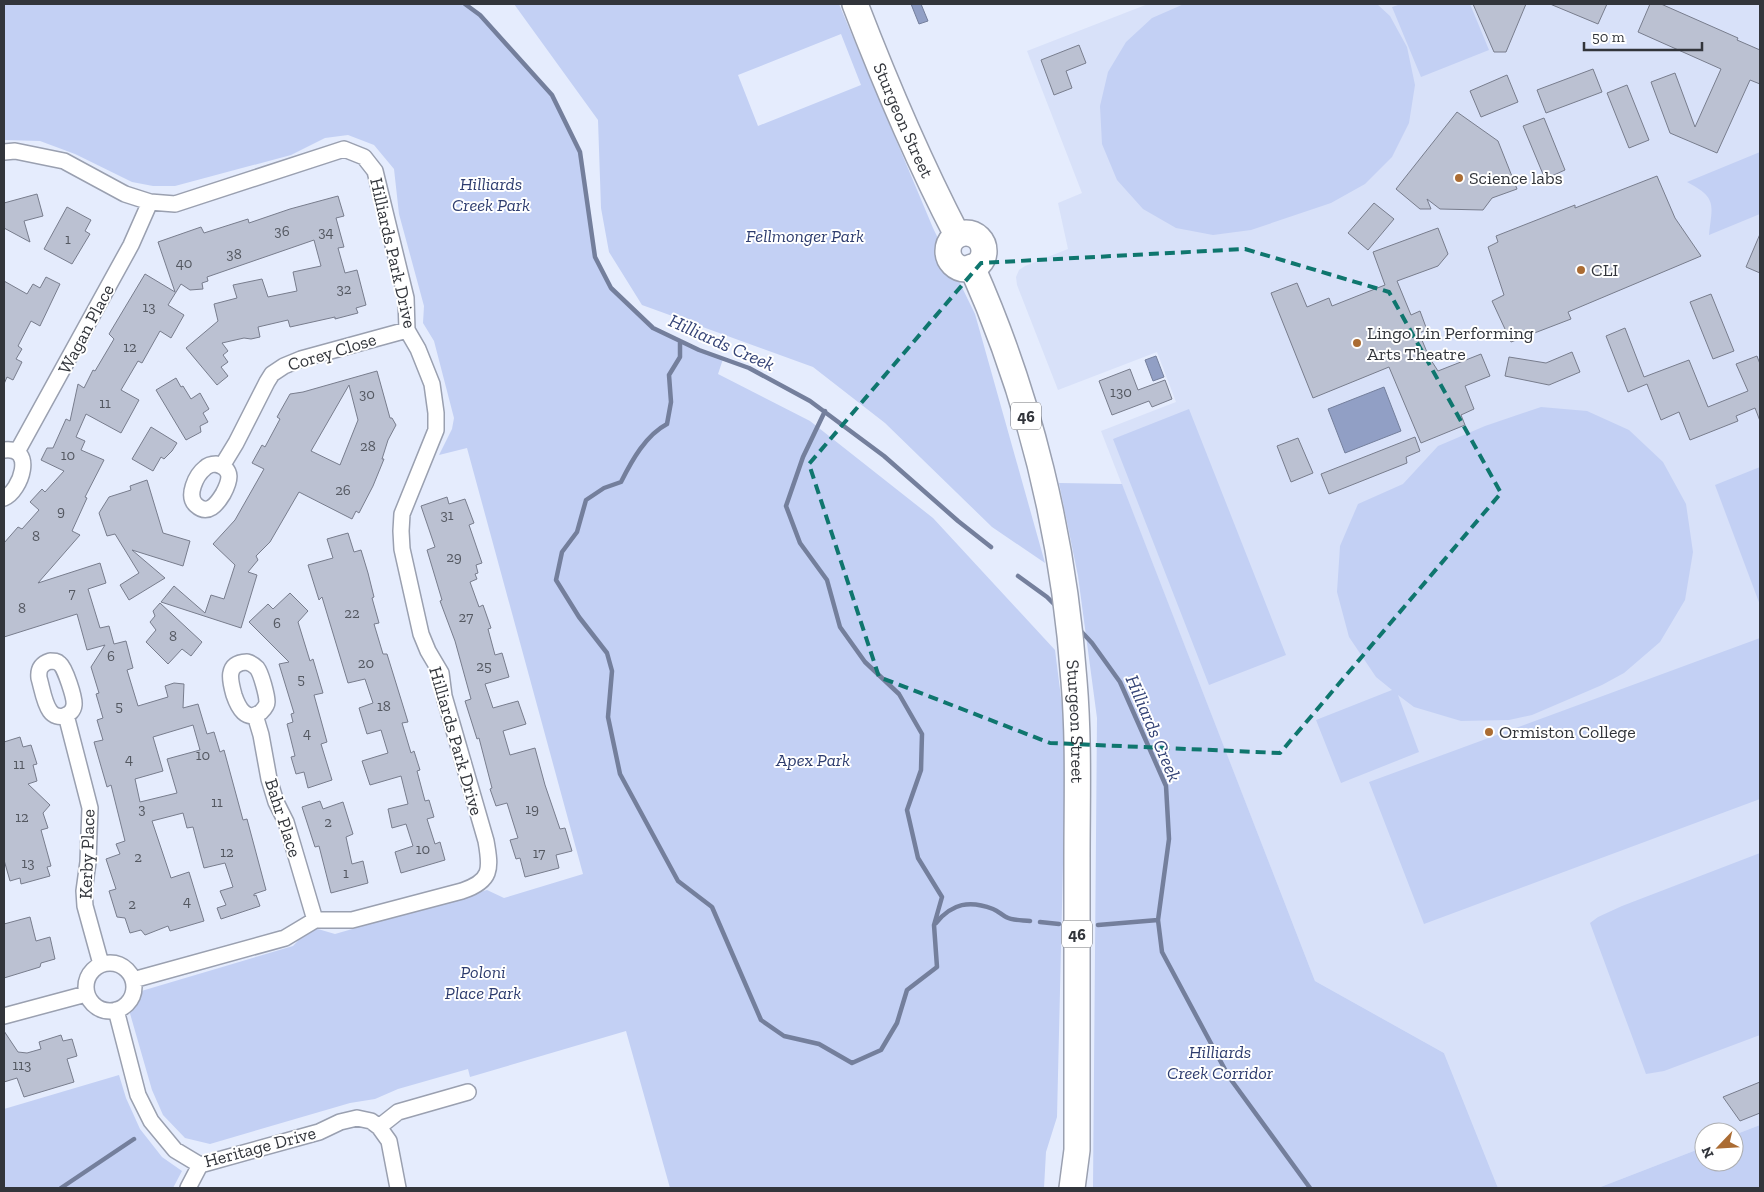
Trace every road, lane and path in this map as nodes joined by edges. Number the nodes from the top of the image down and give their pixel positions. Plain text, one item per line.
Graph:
1 (855, 4) edge
2 (4, 152) edge
3 (150, 202) junction
4 (408, 330) junction
5 (10, 451) edge
6 (222, 466) dead end
7 (4, 498) edge
8 (255, 714) dead end
9 (66, 715) dead end
10 (315, 920) junction
11 (101, 964) junction
12 (133, 980) junction
13 (86, 994) junction
14 (116, 1010) junction
15 (4, 1016) edge
16 (468, 1092) dead end
17 (379, 1127) junction
18 (200, 1165) junction
19 (188, 1188) edge
20 (398, 1188) edge
21 (1072, 1188) edge

1 - 21 main road, Sturgeon Street / 46
2 - 3 street, Hilliards Park Drive
3 - 4 street, Hilliards Park Drive
3 - 5 street, Wagan Place
4 - 6 street, Corey Close
4 - 10 street, Hilliards Park Drive
5 - 7 street, Wagan Place
8 - 10 street, Bahr Place
9 - 11 street, Kerby Place
10 - 12 street
11 - 12 street
11 - 13 street
12 - 14 street
13 - 14 street
13 - 15 street
14 - 18 street, Heritage Drive
16 - 17 street
17 - 18 street, Heritage Drive
17 - 20 street
18 - 19 street

